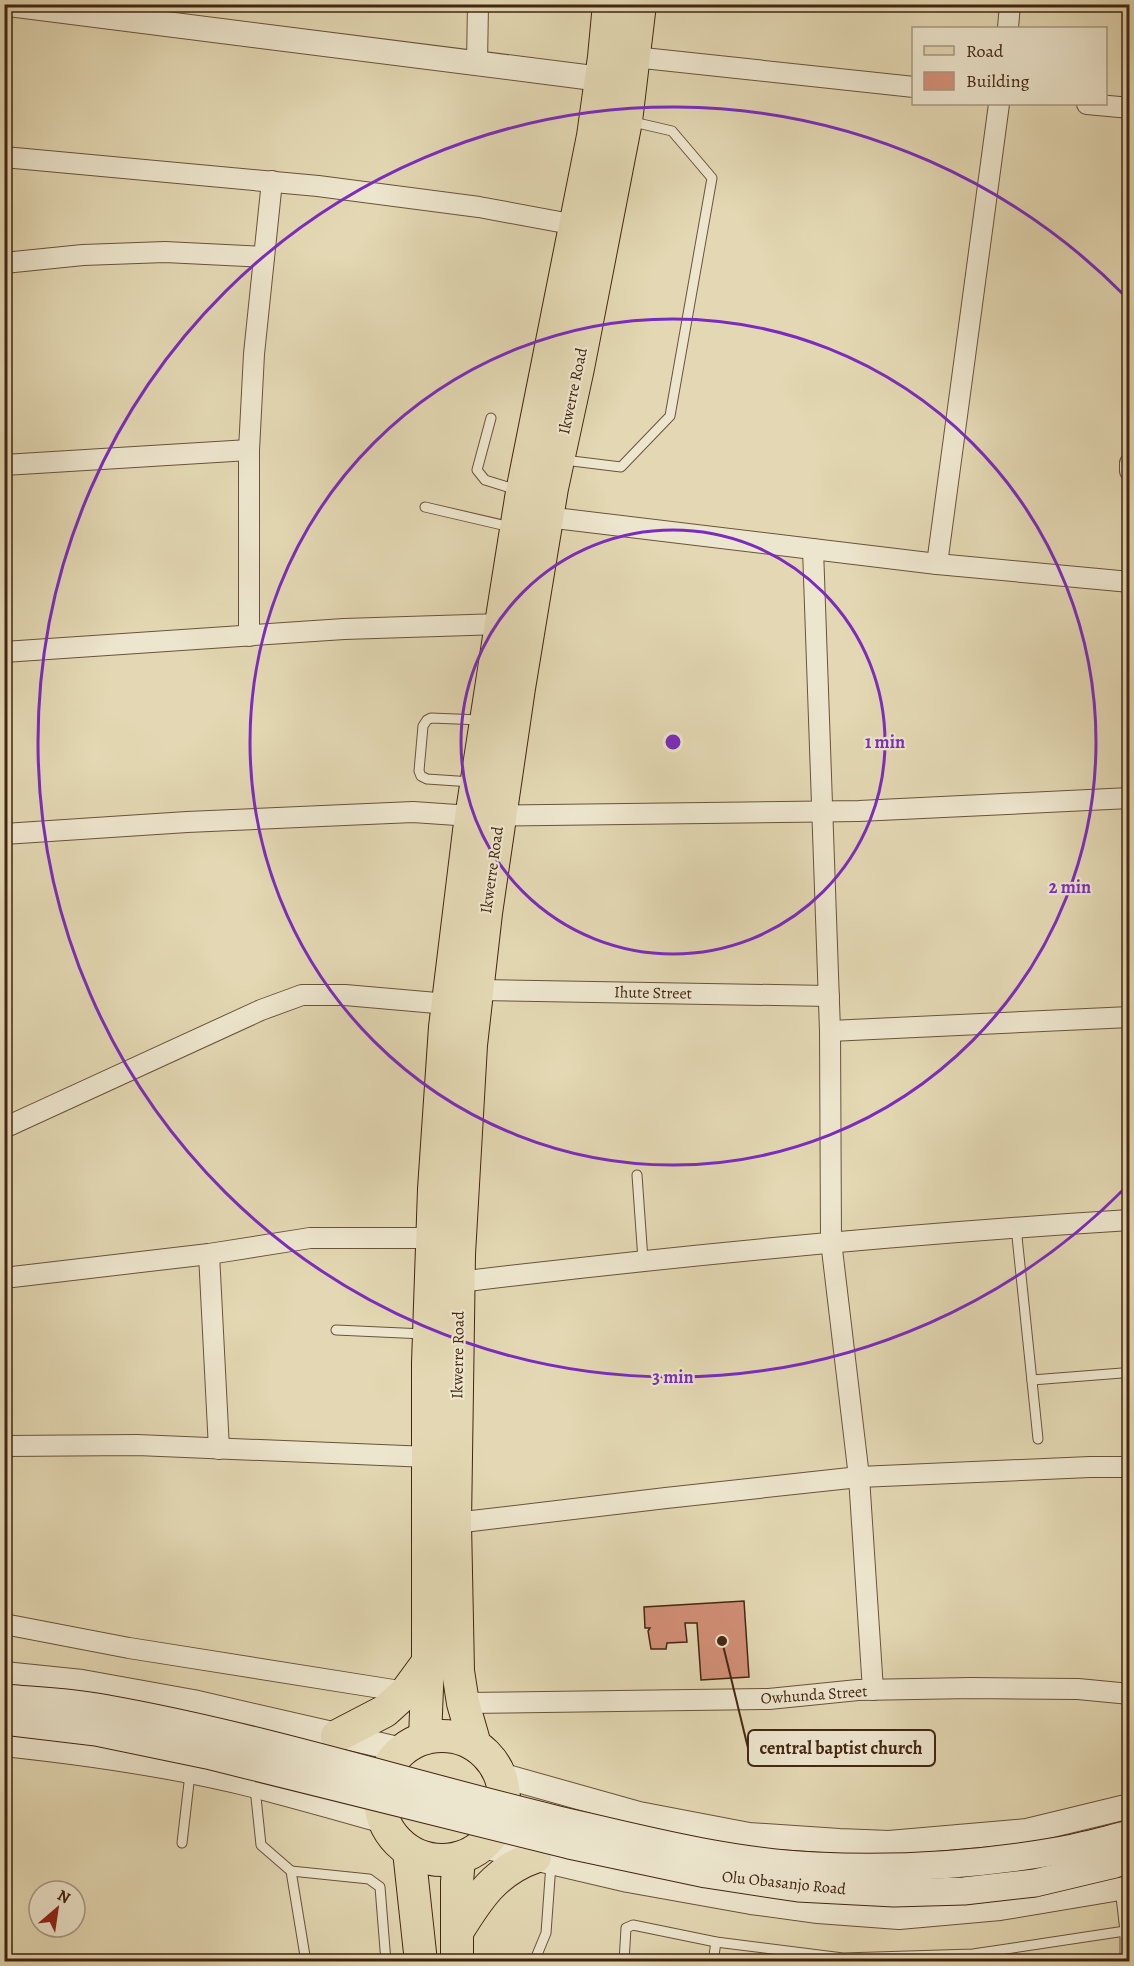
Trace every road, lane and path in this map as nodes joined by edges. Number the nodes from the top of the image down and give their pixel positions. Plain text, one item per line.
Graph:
1 (9, 4) edge
2 (478, 4) edge
3 (609, 4) edge
4 (640, 4) edge
5 (1010, 4) edge
6 (1008, 27) edge
7 (634, 57) junction
8 (477, 64) junction
9 (602, 79) junction
10 (912, 87) edge
11 (999, 105) edge
12 (1098, 105) edge
13 (1130, 108) edge
14 (626, 121) junction
15 (4, 157) edge
16 (272, 181) junction
17 (576, 225) junction
18 (264, 257) junction
19 (4, 263) edge
20 (491, 418) dead end
21 (249, 450) junction
22 (559, 459) junction
23 (1130, 463) edge
24 (4, 465) edge
25 (1130, 471) edge
26 (522, 492) junction
27 (425, 507) dead end
28 (547, 518) junction
29 (516, 528) junction
30 (813, 549) junction
31 (937, 564) junction
32 (1130, 582) edge
33 (501, 624) junction
34 (249, 636) junction
35 (4, 652) edge
36 (486, 720) junction
37 (476, 782) junction
38 (1130, 798) edge
39 (821, 812) junction
40 (485, 816) junction
41 (4, 834) edge
42 (478, 990) junction
43 (829, 996) junction
44 (448, 1004) junction
45 (1130, 1017) edge
46 (830, 1031) junction
47 (4, 1128) edge
48 (637, 1175) dead end
49 (1130, 1220) edge
50 (1016, 1227) junction
51 (432, 1238) junction
52 (831, 1241) junction
53 (209, 1254) junction
54 (643, 1260) junction
55 (4, 1278) edge
56 (459, 1282) junction
57 (336, 1330) dead end
58 (429, 1334) junction
59 (1122, 1373) dead end
60 (1032, 1380) junction
61 (1038, 1440) dead end
62 (4, 1446) edge
63 (219, 1449) junction
64 (429, 1457) junction
65 (1130, 1467) edge
66 (859, 1477) junction
67 (455, 1523) junction
68 (4, 1624) edge
69 (428, 1662) junction
70 (4, 1674) edge
71 (873, 1690) junction
72 (406, 1692) junction
73 (1130, 1694) edge
74 (4, 1698) edge
75 (463, 1703) junction
76 (262, 1718) junction
77 (4, 1721) edge
78 (337, 1736) junction
79 (4, 1744) edge
80 (413, 1744) junction
81 (475, 1745) junction
82 (190, 1771) junction
83 (500, 1775) junction
84 (249, 1784) junction
85 (444, 1803) junction
86 (1130, 1806) edge
87 (639, 1814) junction
88 (384, 1821) junction
89 (1130, 1834) edge
90 (182, 1843) dead end
91 (409, 1851) junction
92 (471, 1852) junction
93 (543, 1859) junction
94 (1130, 1859) edge
95 (291, 1871) junction
96 (628, 1880) junction
97 (1125, 1886) edge
98 (1125, 1931) junction
99 (716, 1942) junction
100 (457, 1947) edge
101 (973, 1958) edge
102 (843, 1960) edge
103 (306, 1962) edge
104 (386, 1962) edge
105 (421, 1962) edge
106 (534, 1962) edge
107 (624, 1962) edge
108 (713, 1962) edge
109 (1125, 1962) edge

1 - 8 street
2 - 8 street
3 - 9 main road, Ikwerre Road
4 - 7 main road, Ikwerre Road
5 - 6 street
7 - 10 street
7 - 14 main road, Ikwerre Road
8 - 9 street
9 - 17 main road, Ikwerre Road
11 - 31 street
12 - 13 street
14 - 22 main road, Ikwerre Road
14 - 22 lane
15 - 16 street
16 - 17 street
16 - 18 street
17 - 26 main road, Ikwerre Road
18 - 19 street
18 - 21 street
20 - 26 lane
21 - 24 street
21 - 34 street
22 - 28 main road, Ikwerre Road
23 - 25 street
26 - 29 main road, Ikwerre Road
27 - 29 lane
28 - 30 street
28 - 40 main road, Ikwerre Road
29 - 33 main road, Ikwerre Road
30 - 31 street
30 - 39 street
31 - 32 street
33 - 34 street
33 - 36 main road, Ikwerre Road
34 - 35 street
36 - 37 main road, Ikwerre Road
36 - 37 lane
37 - 40 main road, Ikwerre Road
38 - 39 street
39 - 40 street
39 - 43 street
40 - 41 street
40 - 42 main road, Ikwerre Road
40 - 44 main road, Ikwerre Road
42 - 43 street, Ihute Street
42 - 56 main road, Ikwerre Road
43 - 46 street
44 - 47 street
44 - 51 main road, Ikwerre Road
45 - 46 street
46 - 52 street
48 - 54 lane
49 - 50 street
50 - 52 street
50 - 60 lane
51 - 53 street
51 - 58 main road, Ikwerre Road
52 - 54 street
52 - 66 street
53 - 55 street
53 - 63 street
54 - 56 street
56 - 67 main road, Ikwerre Road
57 - 58 lane
58 - 64 main road, Ikwerre Road
59 - 60 lane
60 - 61 lane
62 - 63 street
63 - 64 street
64 - 69 main road, Ikwerre Road
65 - 66 street
66 - 67 street
66 - 71 street
67 - 75 main road, Ikwerre Road
68 - 72 street
69 - 72 main road
69 - 80 main road, Ikwerre Road
70 - 76 street
71 - 73 street, Owhunda Street
71 - 75 street, Owhunda Street
72 - 78 main road
74 - 85 main road, bridge
75 - 81 main road, Ikwerre Road
76 - 78 street
76 - 84 street
77 - 85 main road, bridge
78 - 80 street
79 - 82 street
80 - 81 main road
80 - 88 main road
81 - 83 main road
82 - 84 street
82 - 90 lane
83 - 87 street
83 - 92 main road
84 - 88 street
84 - 95 lane
85 - 89 main road, Olu Obasanjo Road, bridge
85 - 94 main road, Olu Obasanjo Road, bridge
86 - 87 street
87 - 96 street
88 - 91 main road
91 - 92 main road
91 - 105 main road
92 - 93 street
92 - 100 main road
93 - 96 street
93 - 100 main road
93 - 106 lane
95 - 103 lane
95 - 104 lane
96 - 97 street
97 - 98 lane
98 - 101 lane
98 - 109 lane
99 - 102 lane
99 - 107 lane
99 - 108 lane
101 - 102 lane

